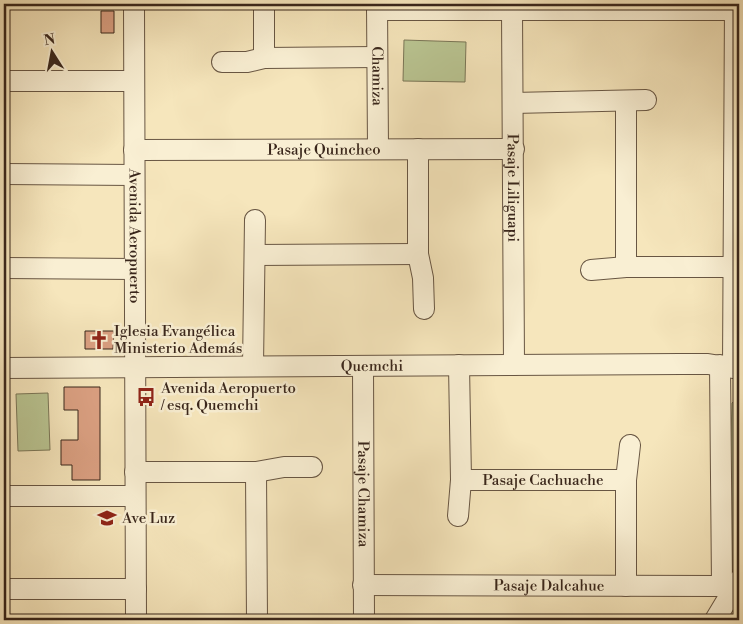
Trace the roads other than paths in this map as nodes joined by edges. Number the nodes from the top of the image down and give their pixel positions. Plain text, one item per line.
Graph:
1 (134, 4) edge
2 (264, 4) edge
3 (377, 7) edge
4 (474, 7) edge
5 (736, 8) edge
6 (512, 10) junction
7 (377, 57) junction
8 (264, 58) junction
9 (222, 62) dead end
10 (4, 81) edge
11 (134, 81) junction
12 (513, 103) junction
13 (737, 148) edge
14 (378, 149) junction
15 (418, 149) junction
16 (514, 149) junction
17 (134, 150) junction
18 (4, 174) edge
19 (134, 175) junction
20 (255, 220) dead end
21 (418, 254) junction
22 (255, 255) junction
23 (626, 267) junction
24 (737, 267) edge
25 (4, 268) edge
26 (134, 269) junction
27 (591, 270) dead end
28 (424, 309) dead end
29 (459, 365) junction
30 (514, 365) junction
31 (253, 366) junction
32 (363, 366) junction
33 (134, 367) junction
34 (731, 367) edge
35 (4, 368) edge
36 (630, 445) dead end
37 (312, 467) dead end
38 (135, 472) junction
39 (256, 472) junction
40 (462, 480) junction
41 (626, 480) junction
42 (4, 496) edge
43 (135, 496) junction
44 (458, 516) dead end
45 (364, 585) junction
46 (731, 585) edge
47 (626, 586) junction
48 (4, 589) edge
49 (136, 589) junction
50 (136, 620) edge
51 (257, 620) edge
52 (364, 620) edge
53 (715, 620) edge

1 - 11 street, Avenida Aeropuerto
2 - 8 street
3 - 4 street
3 - 7 street, Chamiza
4 - 6 street
5 - 6 street
5 - 13 street
6 - 12 street, Pasaje Liliguapi
7 - 8 street
7 - 14 street, Chamiza
8 - 9 street
10 - 11 street
11 - 17 street, Avenida Aeropuerto
12 - 16 street, Pasaje Liliguapi
12 - 23 street
13 - 24 street
14 - 15 street, Pasaje Quincheo
14 - 17 street, Pasaje Quincheo
15 - 16 street, Pasaje Quincheo
15 - 21 street
16 - 30 street, Pasaje Liliguapi
17 - 19 street, Avenida Aeropuerto
18 - 19 street
19 - 26 street, Avenida Aeropuerto
20 - 22 street
21 - 22 street
21 - 28 street
22 - 31 street
23 - 24 street
23 - 27 street
24 - 34 street
25 - 26 street
26 - 33 street, Avenida Aeropuerto
29 - 30 street, Quemchi
29 - 32 street, Quemchi
29 - 40 street, Pasaje Cachuache
30 - 34 street, Quemchi
31 - 32 street, Quemchi
31 - 33 street, Quemchi
32 - 45 street, Pasaje Chamiza
33 - 35 street, Quemchi
33 - 38 street, Avenida Aeropuerto
34 - 46 street
36 - 41 street, Pasaje Cachuache
37 - 39 street
38 - 39 street
38 - 43 street, Avenida Aeropuerto
39 - 51 street
40 - 41 street, Pasaje Cachuache
40 - 44 street, Pasaje Cachuache
41 - 47 street, Pasaje Cachuache
42 - 43 street
43 - 49 street, Avenida Aeropuerto
45 - 47 street, Pasaje Dalcahue
45 - 52 street, Pasaje Chamiza
46 - 47 street, Pasaje Dalcahue
46 - 53 street
48 - 49 street
49 - 50 street, Avenida Aeropuerto

